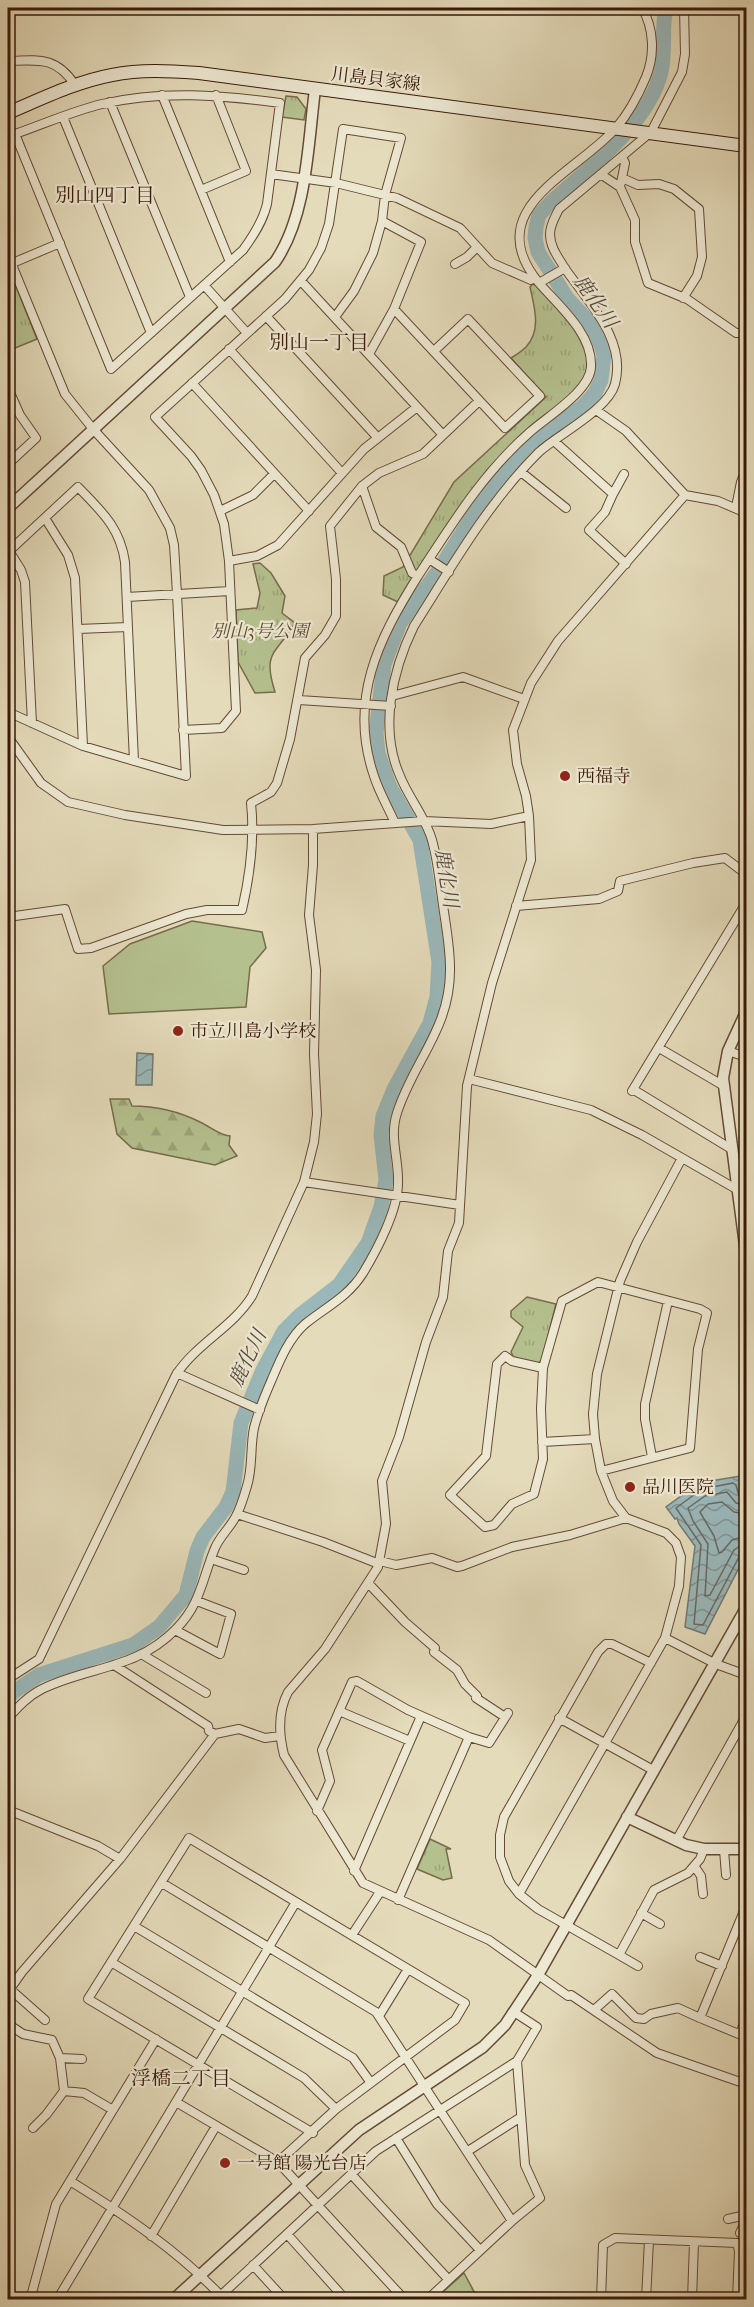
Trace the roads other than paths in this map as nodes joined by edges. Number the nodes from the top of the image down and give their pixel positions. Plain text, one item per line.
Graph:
1 (642, 8) edge
2 (684, 8) edge
3 (8, 61) edge
4 (75, 85) junction
5 (315, 89) junction
6 (162, 95) junction
7 (216, 95) junction
8 (110, 102) junction
9 (8, 113) edge
10 (63, 117) junction
11 (616, 128) junction
12 (651, 132) junction
13 (11, 136) edge
14 (747, 146) edge
15 (622, 158) junction
16 (271, 174) junction
17 (602, 175) junction
18 (303, 178) junction
19 (621, 182) junction
20 (336, 183) junction
21 (201, 189) junction
22 (385, 195) junction
23 (382, 221) junction
24 (60, 243) junction
25 (477, 248) junction
26 (9, 261) edge
27 (230, 262) junction
28 (455, 264) dead end
29 (563, 270) junction
30 (301, 281) junction
31 (539, 281) junction
32 (204, 285) junction
33 (190, 297) junction
34 (682, 298) junction
35 (225, 308) junction
36 (394, 309) junction
37 (266, 316) junction
38 (335, 317) junction
39 (151, 333) junction
40 (247, 333) junction
41 (747, 333) edge
42 (229, 349) junction
43 (434, 351) junction
44 (369, 354) junction
45 (192, 383) junction
46 (8, 388) edge
47 (479, 402) junction
48 (417, 407) junction
49 (596, 410) junction
50 (93, 429) junction
51 (442, 435) junction
52 (378, 438) junction
53 (554, 441) junction
54 (8, 464) edge
55 (747, 469) edge
56 (521, 472) junction
57 (342, 473) junction
58 (274, 474) junction
59 (624, 474) dead end
60 (362, 486) junction
61 (613, 494) junction
62 (685, 495) junction
63 (736, 507) junction
64 (8, 508) edge
65 (566, 508) dead end
66 (220, 511) junction
67 (309, 511) junction
68 (747, 513) edge
69 (45, 518) junction
70 (8, 551) edge
71 (430, 559) junction
72 (229, 561) junction
73 (626, 564) junction
74 (448, 572) junction
75 (418, 576) junction
76 (230, 591) junction
77 (177, 594) junction
78 (127, 597) junction
79 (128, 627) junction
80 (78, 629) junction
81 (392, 696) junction
82 (299, 699) junction
83 (524, 699) junction
84 (365, 703) junction
85 (390, 706) junction
86 (8, 712) edge
87 (32, 723) junction
88 (183, 730) junction
89 (8, 737) edge
90 (83, 746) junction
91 (134, 761) junction
92 (529, 816) junction
93 (422, 822) junction
94 (397, 823) junction
95 (254, 829) junction
96 (313, 829) junction
97 (747, 874) edge
98 (747, 903) edge
99 (516, 906) junction
100 (8, 917) edge
101 (747, 1012) edge
102 (659, 1048) junction
103 (728, 1052) junction
104 (747, 1058) edge
105 (469, 1079) junction
106 (724, 1086) junction
107 (733, 1150) junction
108 (682, 1158) junction
109 (304, 1182) junction
110 (741, 1192) edge
111 (398, 1196) junction
112 (460, 1204) junction
113 (746, 1249) edge
114 (618, 1288) junction
115 (669, 1301) junction
116 (543, 1368) junction
117 (177, 1373) junction
118 (258, 1410) junction
119 (595, 1439) junction
120 (542, 1442) junction
121 (652, 1457) junction
122 (601, 1471) junction
123 (237, 1514) junction
124 (626, 1518) junction
125 (211, 1559) junction
126 (380, 1563) junction
127 (244, 1570) dead end
128 (369, 1584) junction
129 (197, 1601) junction
130 (747, 1608) edge
131 (175, 1630) junction
132 (665, 1638) junction
133 (142, 1655) junction
134 (651, 1663) junction
135 (716, 1664) junction
136 (114, 1665) junction
137 (747, 1676) edge
138 (8, 1679) edge
139 (207, 1693) dead end
140 (339, 1711) junction
141 (421, 1716) junction
142 (8, 1718) edge
143 (559, 1718) junction
144 (745, 1720) edge
145 (215, 1734) junction
146 (280, 1736) junction
147 (470, 1737) junction
148 (410, 1741) junction
149 (605, 1743) junction
150 (653, 1770) junction
151 (747, 1773) edge
152 (8, 1810) edge
153 (317, 1811) junction
154 (627, 1817) junction
155 (676, 1840) junction
156 (704, 1849) junction
157 (747, 1849) edge
158 (724, 1850) junction
159 (120, 1859) junction
160 (695, 1867) junction
161 (354, 1871) junction
162 (726, 1875) dead end
163 (162, 1883) junction
164 (380, 1892) junction
165 (519, 1894) junction
166 (704, 1894) dead end
167 (398, 1900) junction
168 (296, 1902) junction
169 (747, 1912) edge
170 (641, 1913) junction
171 (660, 1924) dead end
172 (566, 1925) junction
173 (134, 1926) junction
174 (352, 1935) junction
175 (268, 1947) junction
176 (619, 1955) junction
177 (700, 1957) dead end
178 (111, 1962) junction
179 (638, 1966) dead end
180 (722, 1966) junction
181 (408, 1969) junction
182 (538, 1975) junction
183 (10, 1989) junction
184 (241, 1992) junction
185 (8, 2000) edge
186 (594, 2010) junction
187 (514, 2012) junction
188 (380, 2016) junction
189 (700, 2018) junction
190 (747, 2018) edge
191 (45, 2020) dead end
192 (8, 2024) edge
193 (220, 2028) junction
194 (743, 2035) edge
195 (156, 2039) junction
196 (406, 2057) junction
197 (60, 2058) junction
198 (82, 2059) dead end
199 (517, 2061) junction
200 (198, 2065) junction
201 (371, 2083) junction
202 (747, 2084) edge
203 (425, 2086) junction
204 (64, 2091) junction
205 (176, 2102) junction
206 (336, 2109) junction
207 (113, 2110) junction
208 (441, 2110) junction
209 (521, 2117) junction
210 (216, 2126) junction
211 (33, 2128) dead end
212 (313, 2133) junction
213 (396, 2138) junction
214 (468, 2151) junction
215 (278, 2162) junction
216 (352, 2175) junction
217 (70, 2181) junction
218 (298, 2185) junction
219 (318, 2206) junction
220 (112, 2207) junction
221 (747, 2214) edge
222 (728, 2219) dead end
223 (747, 2220) edge
224 (512, 2221) junction
225 (740, 2233) dead end
226 (287, 2234) junction
227 (151, 2236) junction
228 (649, 2240) junction
229 (694, 2242) junction
230 (480, 2250) junction
231 (254, 2265) junction
232 (200, 2274) junction
233 (448, 2279) junction
234 (220, 2298) edge
235 (30, 2300) edge
236 (57, 2300) edge
237 (173, 2300) edge
238 (285, 2300) edge
239 (346, 2300) edge
240 (405, 2300) edge
241 (427, 2300) edge
242 (602, 2300) edge
243 (646, 2300) edge
244 (692, 2300) edge
245 (737, 2300) edge

1 - 11 street
2 - 12 street
3 - 4 street
4 - 5 main road, 川島貝家線
4 - 9 main road, 川島貝家線
5 - 11 main road, 川島貝家線
5 - 18 street
6 - 7 street
6 - 8 street
6 - 21 street
7 - 16 street
7 - 21 street
8 - 10 street
8 - 33 street
10 - 13 street
10 - 39 street
11 - 12 main road, 川島貝家線
11 - 31 street
12 - 14 main road, 川島貝家線
12 - 15 street
13 - 24 street
15 - 17 street
15 - 19 street
16 - 18 street
16 - 27 street
17 - 19 street
17 - 29 street
18 - 20 street
18 - 35 street
19 - 34 street
19 - 34 street
20 - 22 street
20 - 22 street
20 - 30 street
21 - 27 street
22 - 23 street
22 - 25 street
23 - 36 street
23 - 38 street
24 - 26 street
24 - 39 street
25 - 28 street
25 - 31 street
26 - 50 street
27 - 32 street
29 - 31 street
29 - 49 street
30 - 37 street
30 - 38 street
31 - 71 street
32 - 33 street
32 - 35 street
33 - 39 street
34 - 41 street
35 - 40 street
35 - 50 street
36 - 43 street
36 - 44 street
37 - 40 street
37 - 52 street
38 - 44 street
40 - 42 street
42 - 45 street
42 - 57 street
43 - 47 street
43 - 47 street
44 - 48 street
45 - 58 street
45 - 66 street
46 - 54 street
47 - 51 street
48 - 51 street
48 - 52 street
49 - 53 street
49 - 62 street
50 - 64 street
50 - 77 street
51 - 60 street
52 - 57 street
53 - 56 street
53 - 61 street
55 - 63 street
56 - 65 street
56 - 74 street
57 - 67 street
58 - 66 street
58 - 67 street
59 - 61 street
60 - 75 street
60 - 82 street
61 - 73 street
62 - 63 street
62 - 73 street
63 - 68 street
66 - 72 street
67 - 72 street
69 - 70 street
69 - 78 street
69 - 80 street
70 - 87 street
71 - 74 street
71 - 75 street
72 - 76 street
73 - 83 street
74 - 81 street
75 - 84 street
76 - 77 street
76 - 88 street
77 - 78 street
77 - 88 street
78 - 79 street
79 - 80 street
79 - 91 street
80 - 90 street
81 - 83 street
81 - 85 street
82 - 84 street
82 - 95 street
83 - 92 street
84 - 85 street
84 - 94 street
85 - 93 street
86 - 87 street
87 - 90 street
88 - 91 street
89 - 95 street
90 - 91 street
92 - 93 street
92 - 99 street
93 - 94 street
93 - 111 street
94 - 96 street
95 - 96 street
95 - 100 street
96 - 109 street
97 - 99 street
98 - 102 street
99 - 105 street
101 - 103 street
102 - 106 street
102 - 107 street
103 - 104 street
103 - 106 street
105 - 108 street
105 - 112 street
106 - 107 street
107 - 110 street
108 - 110 street
108 - 114 street
109 - 111 street
109 - 117 street
110 - 113 street
111 - 112 street
111 - 118 street
112 - 126 street
114 - 115 street
114 - 116 street
114 - 119 street
115 - 121 street
115 - 121 street
116 - 120 street
116 - 120 street
117 - 118 street
117 - 138 street
118 - 123 street
119 - 120 street
119 - 122 street
121 - 122 street
122 - 124 street
123 - 125 street
123 - 126 street
124 - 126 street
124 - 132 street
125 - 127 street
125 - 129 street
126 - 128 street
128 - 146 street
128 - 147 street
129 - 131 street
129 - 131 street
130 - 135 street
131 - 133 street
132 - 134 street
132 - 135 street
133 - 136 street
133 - 139 street
134 - 143 street
134 - 149 street
135 - 137 street
135 - 150 street
136 - 142 street
136 - 145 street
140 - 141 street
140 - 148 street
140 - 153 street
141 - 147 street
141 - 148 street
143 - 149 street
143 - 165 street
144 - 151 street
144 - 155 street
145 - 146 street
145 - 159 street
146 - 153 street
147 - 167 street
148 - 161 street
149 - 150 street
149 - 165 street
150 - 154 street
152 - 159 street
153 - 161 street
154 - 155 street
154 - 172 street
155 - 156 street
156 - 158 street
156 - 160 street
157 - 158 street
158 - 162 street
159 - 183 street
160 - 166 street
160 - 170 street
161 - 164 street
163 - 168 street
163 - 173 street
163 - 175 street
164 - 167 street
164 - 174 street
165 - 172 street
167 - 182 street
168 - 174 street
168 - 175 street
169 - 180 street
170 - 171 street
170 - 176 street
172 - 176 street
172 - 182 street
173 - 178 street
173 - 184 street
174 - 181 street
175 - 184 street
175 - 188 street
176 - 179 street
177 - 180 street
178 - 193 street
178 - 195 street
180 - 189 street
181 - 188 street
181 - 196 street
182 - 186 street
182 - 187 street
183 - 185 street
183 - 191 street
184 - 193 street
184 - 201 street
186 - 189 street
186 - 202 street
187 - 199 street
187 - 203 street
188 - 196 street
189 - 194 street
190 - 194 street
192 - 197 street
193 - 200 street
193 - 206 street
195 - 200 street
195 - 207 street
196 - 201 street
196 - 203 street
197 - 198 street
197 - 204 street
199 - 208 street
199 - 209 street
200 - 205 street
200 - 212 street
201 - 206 street
203 - 208 street
203 - 218 street
204 - 207 street
204 - 211 street
205 - 210 street
205 - 220 street
206 - 212 street
207 - 217 street
208 - 213 street
208 - 214 street
209 - 214 street
209 - 224 street
210 - 215 street
210 - 227 street
212 - 215 street
213 - 216 street
213 - 230 street
214 - 224 street
215 - 218 street
216 - 219 street
216 - 233 street
217 - 220 street
217 - 235 street
218 - 219 street
218 - 232 street
219 - 226 street
219 - 240 street
220 - 227 street
220 - 236 street
221 - 222 street
223 - 225 street
224 - 230 street
226 - 231 street
226 - 239 street
227 - 232 street
228 - 229 street
228 - 242 street
228 - 243 street
229 - 244 street
229 - 245 street
230 - 233 street
231 - 234 street
231 - 238 street
232 - 234 street
232 - 237 street
233 - 241 street

